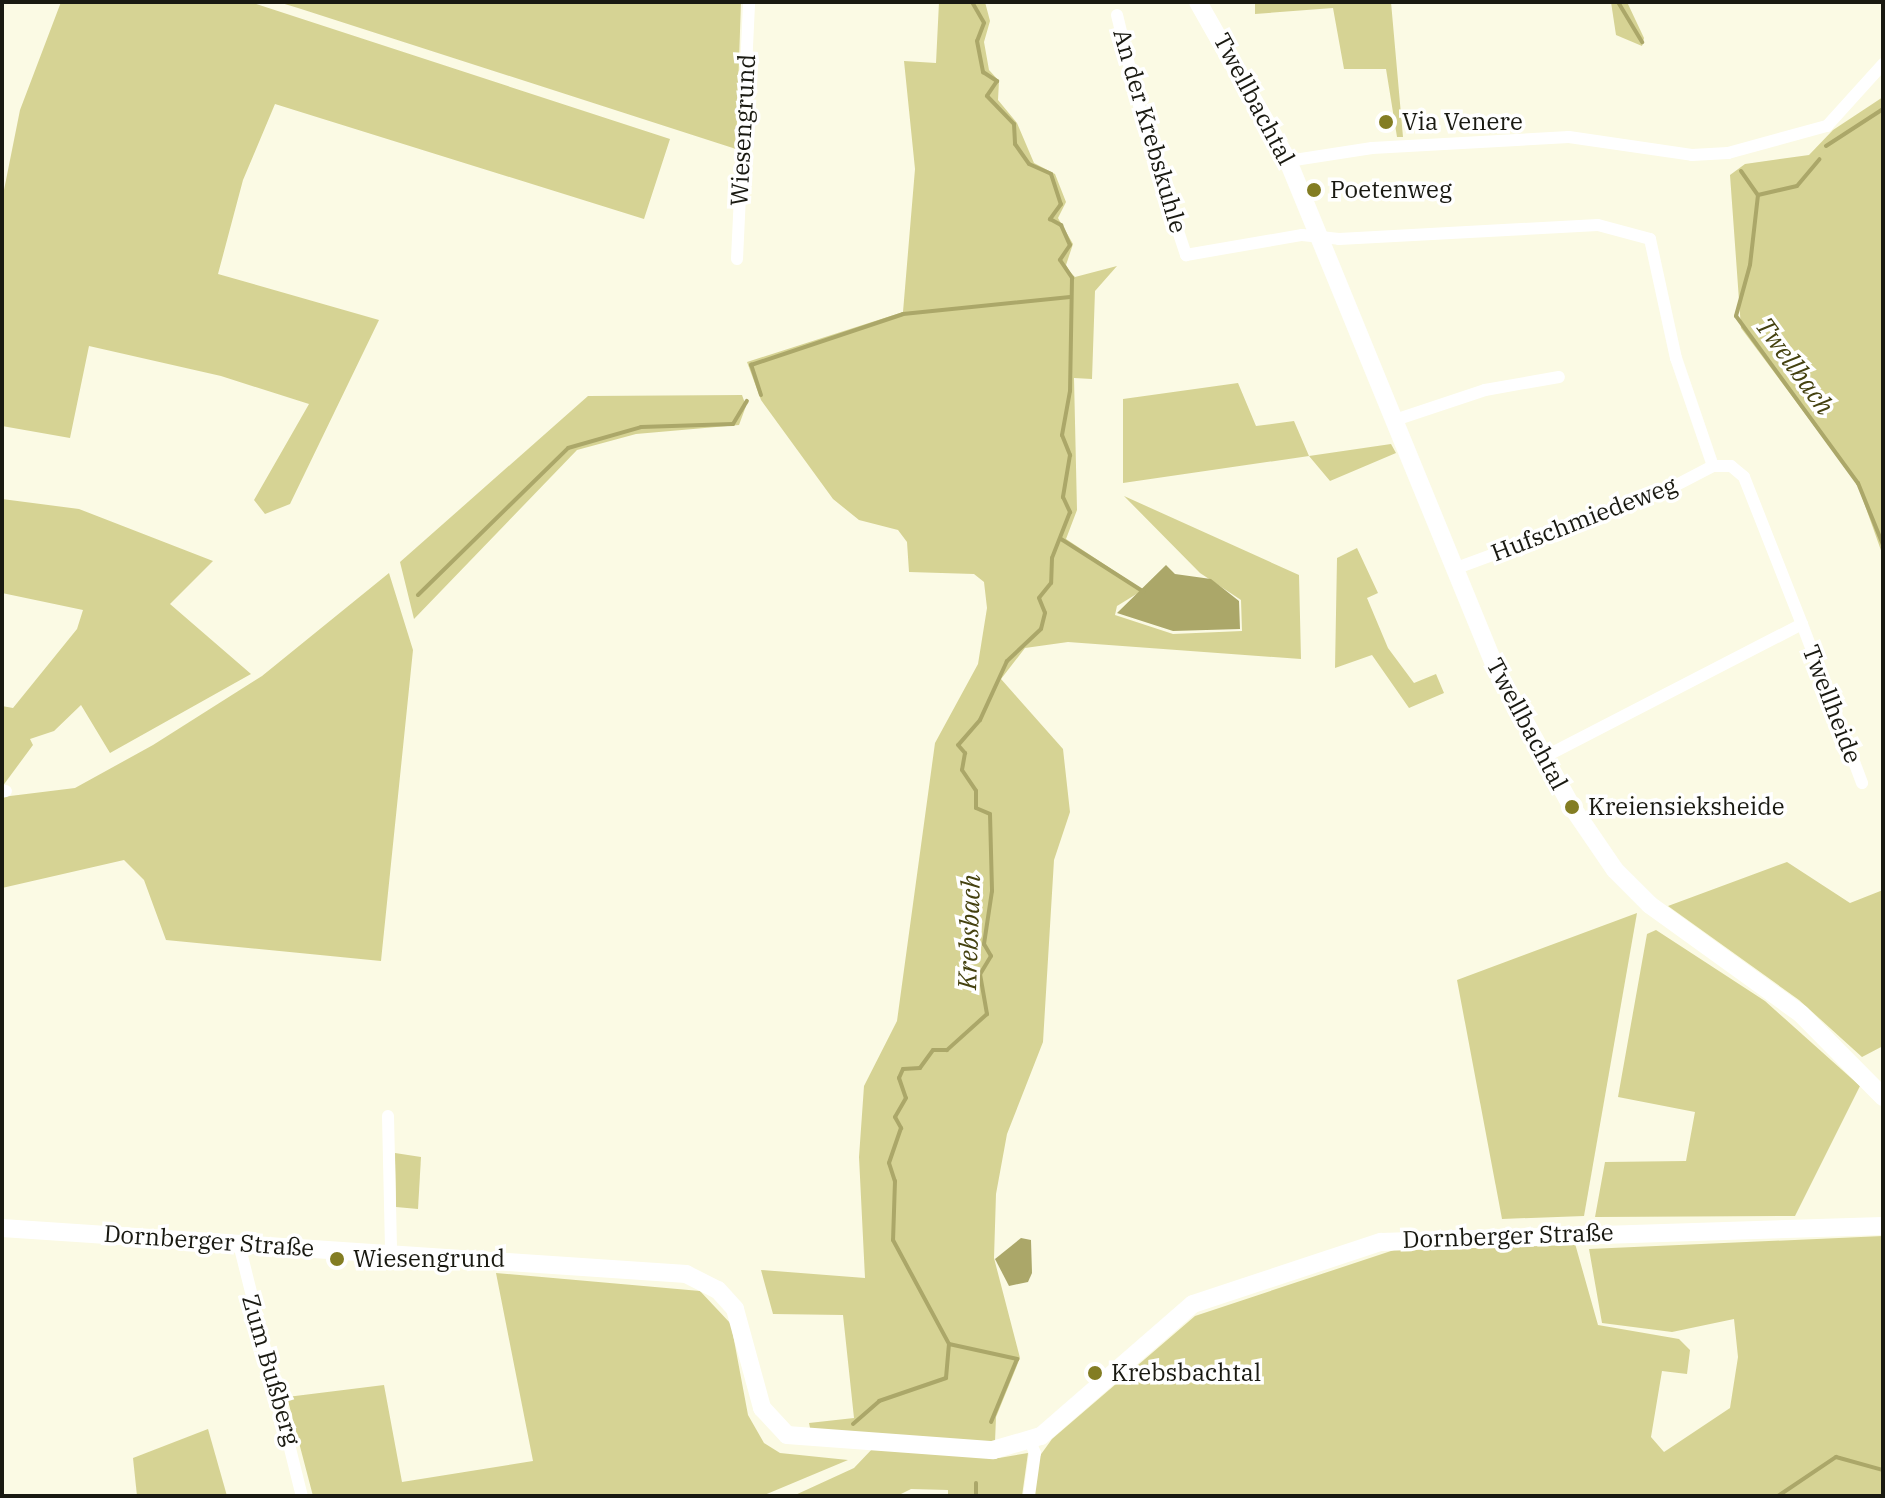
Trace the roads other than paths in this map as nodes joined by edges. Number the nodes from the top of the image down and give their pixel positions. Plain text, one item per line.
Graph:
1 (749, 2) edge
2 (1198, 2) edge
3 (1117, 15) dead end
4 (1883, 64) edge
5 (1288, 161) junction
6 (1320, 237) junction
7 (737, 259) dead end
8 (1559, 377) dead end
9 (1395, 420) junction
10 (1713, 466) junction
11 (1454, 569) junction
12 (1802, 624) junction
13 (1542, 758) junction
14 (1862, 783) dead end
15 (1883, 1097) edge
16 (388, 1116) dead end
17 (1883, 1226) edge
18 (2, 1228) edge
19 (239, 1244) junction
20 (391, 1252) junction
21 (1030, 1441) junction
22 (302, 1496) edge
23 (1029, 1496) edge

1 - 7 street, Wiesengrund
2 - 5 street, Twellbachtal
3 - 6 street, An der Krebskuhle
4 - 5 street
5 - 6 street, Twellbachtal
6 - 9 street, Twellbachtal
6 - 10 street
8 - 9 street
9 - 11 street, Twellbachtal
10 - 11 street, Hufschmiedeweg
10 - 12 street
11 - 13 street, Twellbachtal
12 - 13 street
12 - 14 street, Twellheide
13 - 15 street, Twellbachtal
16 - 20 street
17 - 21 street, Dornberger Straße
18 - 19 street, Dornberger Straße
19 - 20 street, Dornberger Straße
19 - 22 street, Zum Bußberg
20 - 21 street, Dornberger Straße
21 - 23 street

